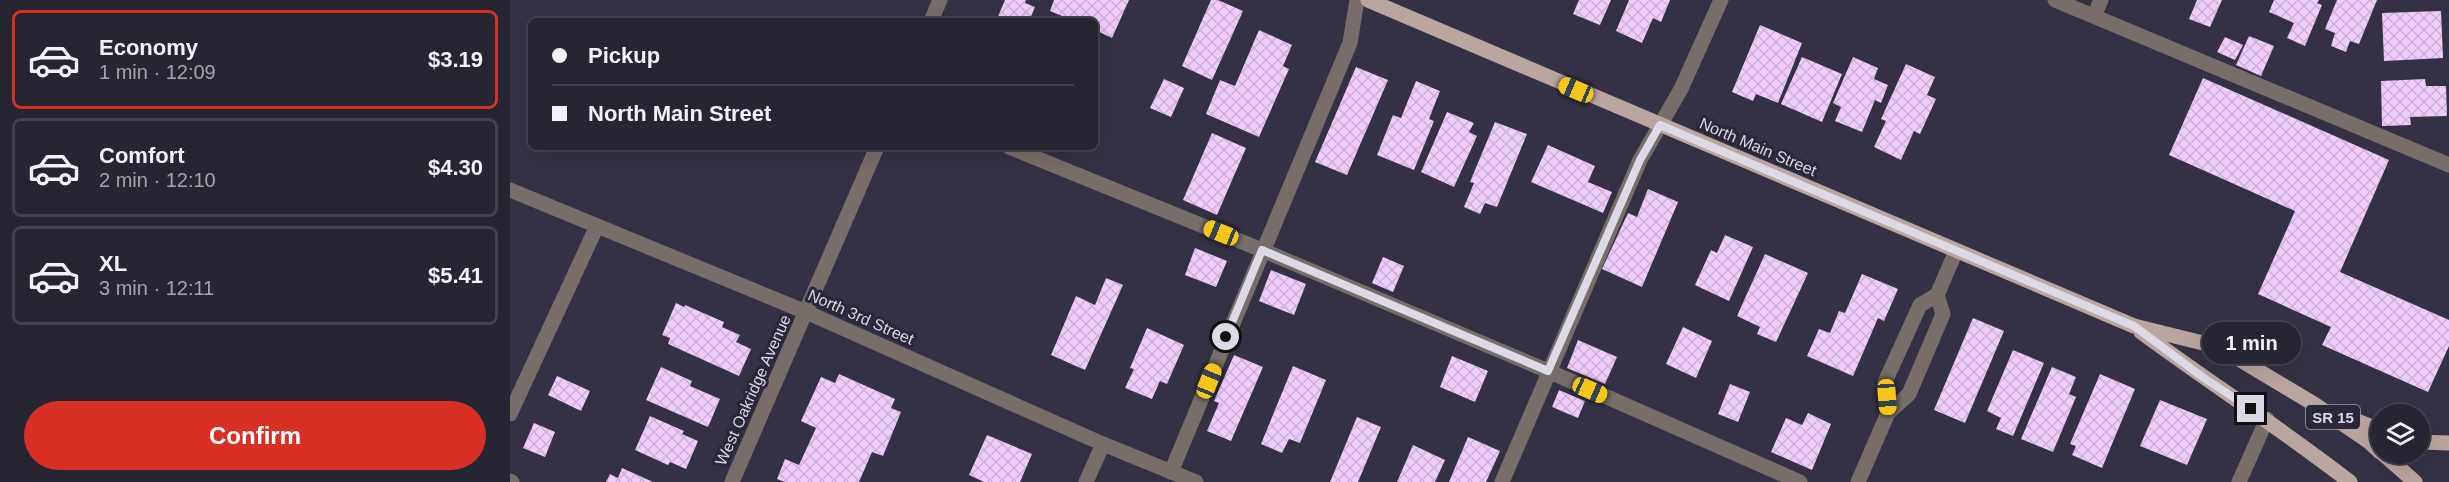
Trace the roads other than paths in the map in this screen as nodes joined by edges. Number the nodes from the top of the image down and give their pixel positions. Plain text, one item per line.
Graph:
1 (940, 0) edge
2 (1357, 0) edge
3 (1368, 0) edge
4 (1722, 0) edge
5 (2055, 0) edge
6 (2101, 0) edge
7 (2094, 16) junction
8 (932, 18) edge
9 (1660, 125) junction
10 (876, 150) edge
11 (1016, 150) edge
12 (2449, 165) edge
13 (510, 190) edge
14 (597, 226) junction
15 (1262, 250) junction
16 (1956, 251) junction
17 (1937, 295) junction
18 (806, 312) junction
19 (2134, 326) junction
20 (1548, 371) junction
21 (2314, 404) junction
22 (1888, 413) junction
23 (510, 414) edge
24 (2267, 419) junction
25 (2370, 426) edge
26 (2430, 442) edge
27 (2370, 443) edge
28 (2449, 443) edge
29 (1103, 444) junction
30 (2395, 464) edge
31 (1171, 472) junction
32 (732, 482) edge
33 (1086, 482) edge
34 (1196, 482) edge
35 (1502, 482) edge
36 (1800, 482) edge
37 (1858, 482) edge
38 (2239, 482) edge
39 (2350, 482) edge
40 (2415, 482) edge

1 - 8 street
2 - 15 street
3 - 9 main road, North Main Street / SR 15
4 - 9 street
5 - 7 street
6 - 7 street
7 - 12 street
9 - 16 main road, North Main Street / SR 15
9 - 20 street
10 - 18 street, West Oakridge Avenue
11 - 15 street
13 - 14 street, North 3rd Street
14 - 18 street, North 3rd Street
14 - 23 street
15 - 20 street
15 - 31 street
16 - 17 street
16 - 19 main road, North Main Street / SR 15
17 - 22 street
17 - 22 street
18 - 29 street, North 3rd Street
18 - 32 street, West Oakridge Avenue
19 - 21 main road, North Main Street / SR 15
19 - 24 main road, North Main Street / SR 15
20 - 35 street
20 - 36 street
21 - 25 main road
21 - 27 main road, SR 15
22 - 37 street
24 - 38 street
24 - 39 main road, North Main Street / SR 15
26 - 28 main road
29 - 31 street, North 3rd Street
29 - 33 street
30 - 40 main road, SR 15
31 - 34 street, North 3rd Street

